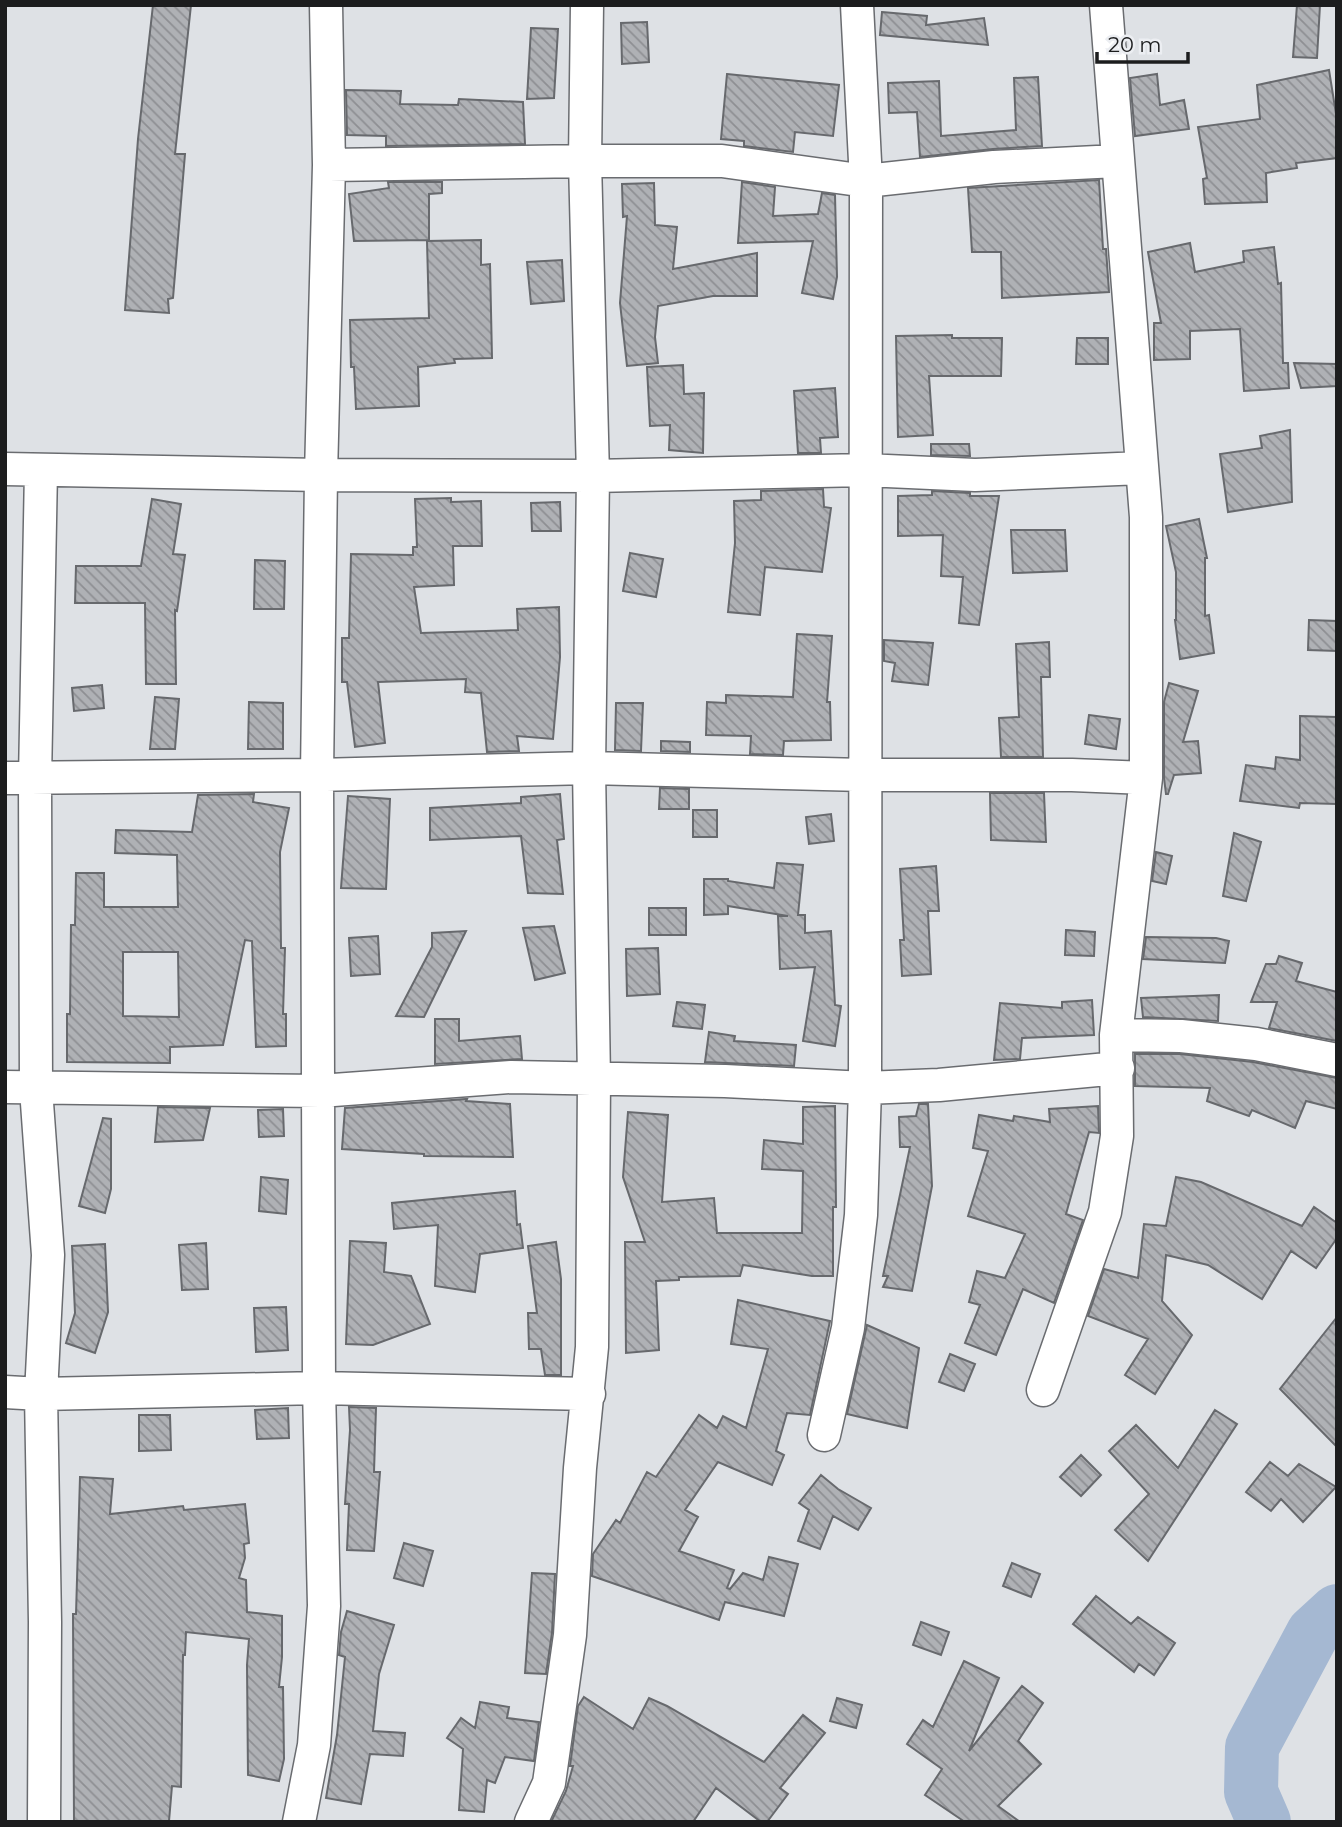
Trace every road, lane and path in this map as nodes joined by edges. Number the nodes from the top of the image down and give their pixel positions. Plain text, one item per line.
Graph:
1 (327, 5) edge
2 (587, 5) edge
3 (857, 5) edge
4 (1106, 5) edge
5 (585, 160) junction
6 (1117, 160) junction
7 (329, 164) junction
8 (866, 181) junction
9 (1142, 468) junction
10 (5, 469) edge
11 (41, 470) junction
12 (865, 470) junction
13 (321, 475) junction
14 (593, 476) junction
15 (589, 768) junction
16 (317, 775) junction
17 (864, 775) junction
18 (1146, 778) junction
19 (20, 779) edge
20 (1116, 1035) junction
21 (1337, 1059) edge
22 (1118, 1068) junction
23 (594, 1080) junction
24 (5, 1087) edge
25 (865, 1088) junction
26 (36, 1089) junction
27 (320, 1091) junction
28 (319, 1388) junction
29 (1042, 1390) dead end
30 (5, 1392) edge
31 (41, 1394) junction
32 (589, 1394) junction
33 (824, 1436) dead end
34 (44, 1822) edge
35 (299, 1822) edge
36 (531, 1822) edge

1 - 7 street
2 - 5 street
3 - 8 street
4 - 6 street
5 - 7 street
5 - 8 street
5 - 14 street
6 - 8 street
6 - 9 street
7 - 13 street
8 - 12 street
9 - 12 street
9 - 18 street
10 - 11 street
11 - 13 street
11 - 19 street
12 - 14 street
12 - 17 street
13 - 14 street
13 - 16 street
14 - 15 street
15 - 16 street
15 - 17 street
15 - 23 street
16 - 19 street
16 - 27 street
17 - 18 street
17 - 25 street
18 - 20 street
19 - 26 street
20 - 21 street
20 - 22 street
22 - 25 street
22 - 29 street
23 - 25 street
23 - 27 street
23 - 32 street
24 - 26 street
25 - 33 street
26 - 27 street
26 - 31 street
27 - 28 street
28 - 31 street
28 - 32 street
28 - 35 street
30 - 31 street
31 - 34 street
32 - 36 street

